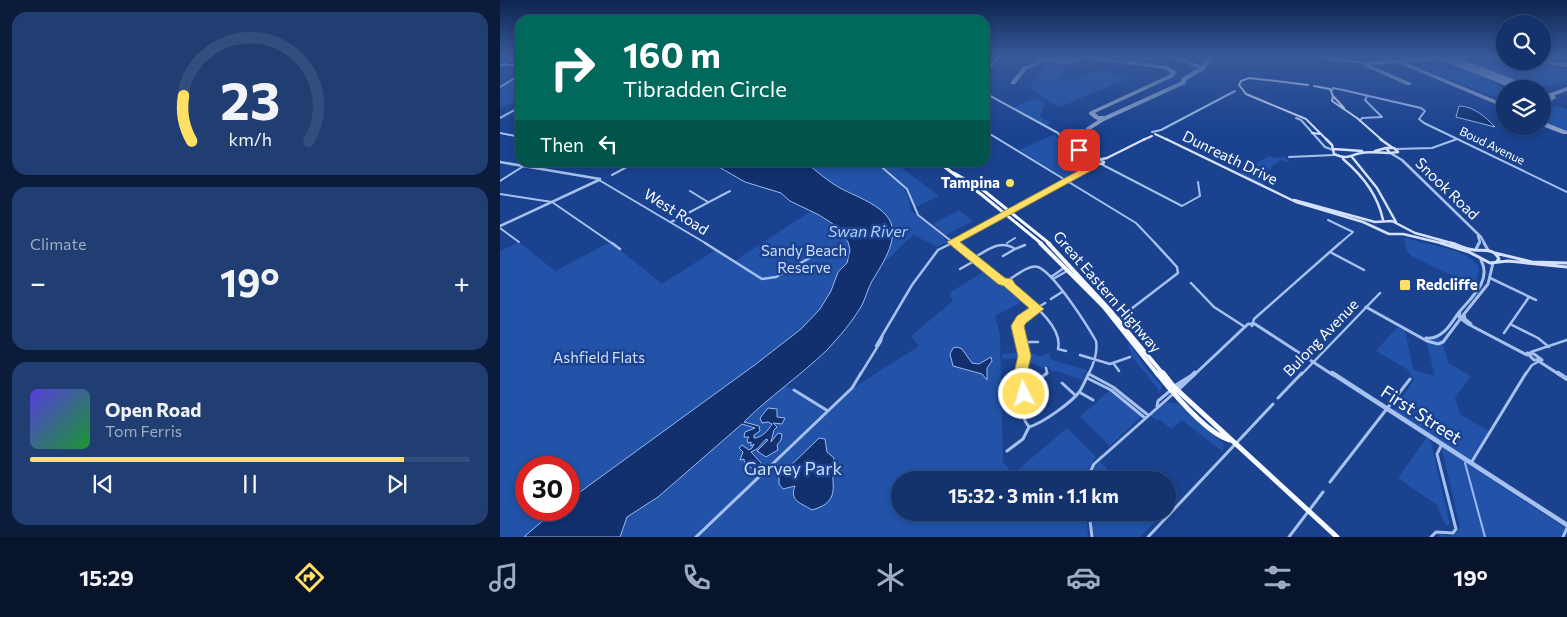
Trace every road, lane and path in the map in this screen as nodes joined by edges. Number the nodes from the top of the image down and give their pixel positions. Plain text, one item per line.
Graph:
1 (1240, 82) edge
2 (1284, 82) edge
3 (1308, 85) dead end
4 (1314, 86) dead end
5 (1332, 90) dead end
6 (1235, 91) dead end
7 (1367, 95) junction
8 (990, 96) edge
9 (514, 111) edge
10 (500, 118) edge
11 (1296, 118) dead end
12 (1360, 121) junction
13 (1312, 133) junction
14 (500, 134) edge
15 (990, 134) edge
16 (1153, 134) junction
17 (515, 136) edge
18 (1457, 139) junction
19 (1327, 140) junction
20 (1386, 148) junction
21 (1394, 148) junction
22 (1333, 150) junction
23 (1348, 150) junction
24 (1410, 150) junction
25 (1390, 153) junction
26 (1398, 153) junction
27 (1321, 154) junction
28 (1336, 155) junction
29 (1288, 156) dead end
30 (1352, 156) junction
31 (1340, 157) junction
32 (1402, 160) junction
33 (500, 162) edge
34 (1100, 162) junction
35 (515, 164) edge
36 (523, 167) edge
37 (531, 167) edge
38 (626, 167) edge
39 (882, 167) edge
40 (945, 167) edge
41 (612, 174) dead end
42 (599, 180) junction
43 (500, 181) edge
44 (1066, 181) junction
45 (1198, 182) dead end
46 (690, 191) dead end
47 (730, 191) dead end
48 (1567, 192) edge
49 (500, 194) edge
50 (1291, 199) junction
51 (552, 202) junction
52 (708, 202) junction
53 (1008, 212) junction
54 (1328, 220) dead end
55 (1383, 220) junction
56 (672, 222) junction
57 (1379, 222) junction
58 (1396, 223) junction
59 (500, 227) edge
60 (1379, 228) junction
61 (1404, 228) junction
62 (1477, 233) junction
63 (1403, 234) junction
64 (1015, 238) dead end
65 (519, 242) dead end
66 (953, 242) junction
67 (1007, 243) junction
68 (1025, 245) dead end
69 (829, 247) dead end
70 (620, 248) dead end
71 (1015, 249) junction
72 (1476, 249) junction
73 (1488, 250) junction
74 (1330, 252) junction
75 (1494, 253) junction
76 (1475, 255) junction
77 (1003, 256) dead end
78 (975, 259) junction
79 (1481, 260) junction
80 (1495, 262) junction
81 (1567, 265) edge
82 (960, 269) dead end
83 (1066, 269) junction
84 (1364, 270) dead end
85 (1052, 278) junction
86 (1490, 278) junction
87 (1008, 282) junction
88 (1191, 283) dead end
89 (1062, 292) junction
90 (1380, 293) dead end
91 (1529, 296) junction
92 (1051, 299) dead end
93 (1536, 300) dead end
94 (1045, 302) dead end
95 (1366, 306) junction
96 (1037, 308) junction
97 (1462, 312) junction
98 (1117, 320) junction
99 (1453, 320) junction
100 (1463, 320) junction
101 (1253, 324) junction
102 (1510, 324) junction
103 (1246, 327) junction
104 (1454, 327) junction
105 (1504, 333) dead end
106 (1567, 340) edge
107 (1020, 342) junction
108 (1038, 342) dead end
109 (1549, 347) junction
110 (1066, 352) dead end
111 (1538, 352) junction
112 (1529, 353) junction
113 (1080, 355) dead end
114 (1130, 357) dead end
115 (1531, 359) junction
116 (1096, 360) junction
117 (1539, 360) junction
118 (1313, 362) junction
119 (1114, 364) junction
120 (1532, 365) junction
121 (1046, 368) dead end
122 (1119, 371) dead end
123 (1088, 376) junction
124 (1410, 379) dead end
125 (1567, 379) edge
126 (1062, 383) dead end
127 (1023, 386) junction
128 (794, 390) dead end
129 (1173, 391) junction
130 (1079, 392) junction
131 (1075, 395) junction
132 (1278, 398) dead end
133 (1093, 400) dead end
134 (1273, 404) dead end
135 (1386, 409) junction
136 (828, 411) junction
137 (1146, 417) junction
138 (1029, 427) junction
139 (1442, 444) junction
140 (1235, 445) junction
141 (1008, 451) dead end
142 (1471, 463) junction
143 (1090, 471) edge
144 (1330, 482) dead end
145 (1323, 492) dead end
146 (1309, 511) junction
147 (1090, 521) edge
148 (1567, 524) edge
149 (1567, 528) edge
150 (696, 537) edge
151 (1092, 537) edge
152 (1148, 537) edge
153 (1289, 537) edge
154 (1337, 537) edge
155 (1430, 537) edge
156 (1563, 537) edge

1 - 19 main road
2 - 3 main road
4 - 12 main road
5 - 7 street
6 - 16 street
7 - 12 street
7 - 18 street, Boud Avenue
8 - 34 street
9 - 10 street
11 - 13 street
12 - 21 main road
13 - 19 main road
13 - 22 street
14 - 17 street
15 - 44 street
16 - 34 main road
16 - 50 main road, Dunreath Drive
18 - 24 street
18 - 48 street, Boud Avenue
19 - 22 main road
20 - 21 main road
20 - 23 main road
20 - 25 main road
21 - 24 street
21 - 26 main road
22 - 23 main road
22 - 27 street
22 - 28 main road
23 - 30 main road
24 - 26 street
25 - 26 main road
25 - 30 main road
25 - 32 street, Snook Road
26 - 32 street, Snook Road
27 - 28 street
27 - 29 street
28 - 31 main road
30 - 31 main road
30 - 58 main road
31 - 55 main road
32 - 62 street, Snook Road
33 - 35 street, West Road
34 - 44 main road
34 - 45 street
36 - 43 street
37 - 42 street, West Road
38 - 41 street
39 - 66 street
40 - 53 highway, Great Eastern Highway
42 - 51 street
42 - 56 street, West Road
44 - 53 main road
44 - 98 street
46 - 52 street
47 - 52 street
49 - 51 street
50 - 57 main road, Dunreath Drive
50 - 60 main road, Dunreath Drive
51 - 59 street
51 - 70 street
52 - 56 street
53 - 66 street
53 - 83 highway, Great Eastern Highway
53 - 98 highway, Great Eastern Highway
54 - 74 street
55 - 57 main road
55 - 58 main road
56 - 69 street, West Road
57 - 60 main road
58 - 61 main road
59 - 65 street
60 - 63 main road, Dunreath Drive
61 - 63 main road
61 - 72 main road
62 - 72 street, Snook Road
62 - 73 street, Snook Road
63 - 76 main road
64 - 67 street
66 - 78 street
66 - 136 street
67 - 71 street
67 - 78 street
68 - 71 street
71 - 77 street
72 - 73 main road
72 - 76 main road
73 - 75 main road
74 - 84 street
74 - 101 street
75 - 80 main road
75 - 81 main road
76 - 79 main road
78 - 82 street
78 - 87 street
79 - 80 main road
79 - 97 street
80 - 81 main road
80 - 86 street
83 - 85 street
83 - 98 highway, Great Eastern Highway
85 - 87 street
85 - 89 street
86 - 91 street
86 - 97 street
87 - 96 street
88 - 103 street
89 - 92 street
89 - 116 street
90 - 95 street, Bulong Avenue
91 - 93 street
91 - 102 street
94 - 96 street
95 - 99 street
95 - 104 street
95 - 118 street, Bulong Avenue
96 - 107 street
96 - 110 street
97 - 99 street
97 - 100 street
98 - 129 highway, Great Eastern Highway
99 - 100 street
100 - 104 street
100 - 104 street
100 - 112 street
101 - 103 street
101 - 118 street, First Street
102 - 105 street
102 - 109 street
103 - 129 street
106 - 109 street
107 - 108 street
107 - 127 street
109 - 111 street
111 - 112 street
111 - 117 street
112 - 115 street
112 - 117 street
113 - 116 street
114 - 119 street
115 - 117 street
115 - 120 street
116 - 119 street
116 - 123 street
117 - 120 street
117 - 125 street
118 - 132 street, Bulong Avenue
118 - 135 street, First Street
119 - 122 street
120 - 142 street
121 - 127 street
123 - 130 street
123 - 137 street
124 - 135 street
126 - 131 street
127 - 138 street
128 - 136 street
129 - 137 street
129 - 140 highway, Great Eastern Highway
130 - 131 street
130 - 133 street
131 - 138 street
134 - 140 street
135 - 139 street, First Street
135 - 144 street
136 - 150 street
137 - 143 street
138 - 141 street
139 - 142 street, First Street
139 - 155 street
140 - 146 highway, Great Eastern Highway
140 - 152 street
142 - 148 street, First Street
145 - 146 street
146 - 153 street
146 - 154 highway, Great Eastern Highway
147 - 151 street
149 - 156 street

